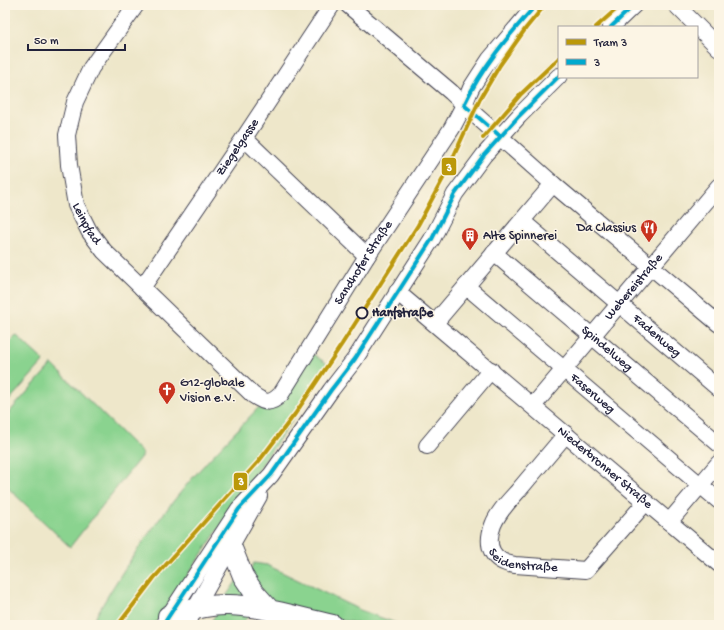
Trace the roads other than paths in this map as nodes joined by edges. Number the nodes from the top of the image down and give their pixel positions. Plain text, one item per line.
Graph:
1 (136, 5) edge
2 (332, 5) edge
3 (348, 5) edge
4 (536, 5) edge
5 (634, 5) edge
6 (676, 5) edge
7 (612, 26) edge
8 (697, 26) edge
9 (698, 27) edge
10 (719, 48) edge
11 (558, 77) edge
12 (464, 105) junction
13 (500, 136) junction
14 (244, 138) junction
15 (553, 184) junction
16 (719, 186) edge
17 (522, 220) junction
18 (494, 253) junction
19 (367, 256) junction
20 (651, 266) junction
21 (466, 286) junction
22 (142, 288) junction
23 (398, 292) junction
24 (619, 304) junction
25 (435, 323) junction
26 (719, 324) edge
27 (592, 336) junction
28 (564, 369) junction
29 (491, 370) junction
30 (719, 389) edge
31 (253, 395) joint
32 (532, 406) junction
33 (566, 434) junction
34 (719, 444) edge
35 (427, 446) dead end
36 (719, 464) edge
37 (270, 475) junction
38 (700, 485) junction
39 (719, 501) edge
40 (646, 502) junction
41 (669, 522) junction
42 (231, 546) junction
43 (719, 564) edge
44 (270, 610) junction
45 (178, 619) edge
46 (333, 625) edge

1 - 22 street, Leinpfad
2 - 14 street, Ziegelgasse
3 - 12 street
4 - 12 street, Sandhofer Straße
5 - 7 street
6 - 8 street
9 - 10 street
11 - 13 street
12 - 13 street
12 - 19 street, Sandhofer Straße
13 - 15 street
13 - 23 street
14 - 19 street
14 - 22 street, Ziegelgasse
15 - 17 street
15 - 20 street
16 - 20 street, Webereistraße
17 - 18 street
17 - 24 street, Fadenweg
18 - 21 street
18 - 27 street, Spindelweg
19 - 31 street, Sandhofer Straße
20 - 24 street, Webereistraße
20 - 26 street
21 - 25 street
21 - 28 street, Faserweg
22 - 31 street, Leinpfad
23 - 25 street, Niederbronner Straße
23 - 37 street
24 - 27 street, Webereistraße
24 - 30 street, Fadenweg
25 - 29 street, Niederbronner Straße
27 - 28 street, Webereistraße
27 - 34 street, Spindelweg
28 - 32 street, Webereistraße
28 - 38 street, Faserweg
29 - 32 street, Niederbronner Straße
29 - 35 street
32 - 33 street, Niederbronner Straße
33 - 40 street, Niederbronner Straße
33 - 40 street, Seidenstraße
36 - 38 street
37 - 42 street
37 - 45 street
38 - 39 street, Faserweg
38 - 41 street
40 - 41 street, Niederbronner Straße
41 - 43 street, Niederbronner Straße
42 - 44 main road
42 - 45 street
44 - 45 main road
44 - 46 main road

